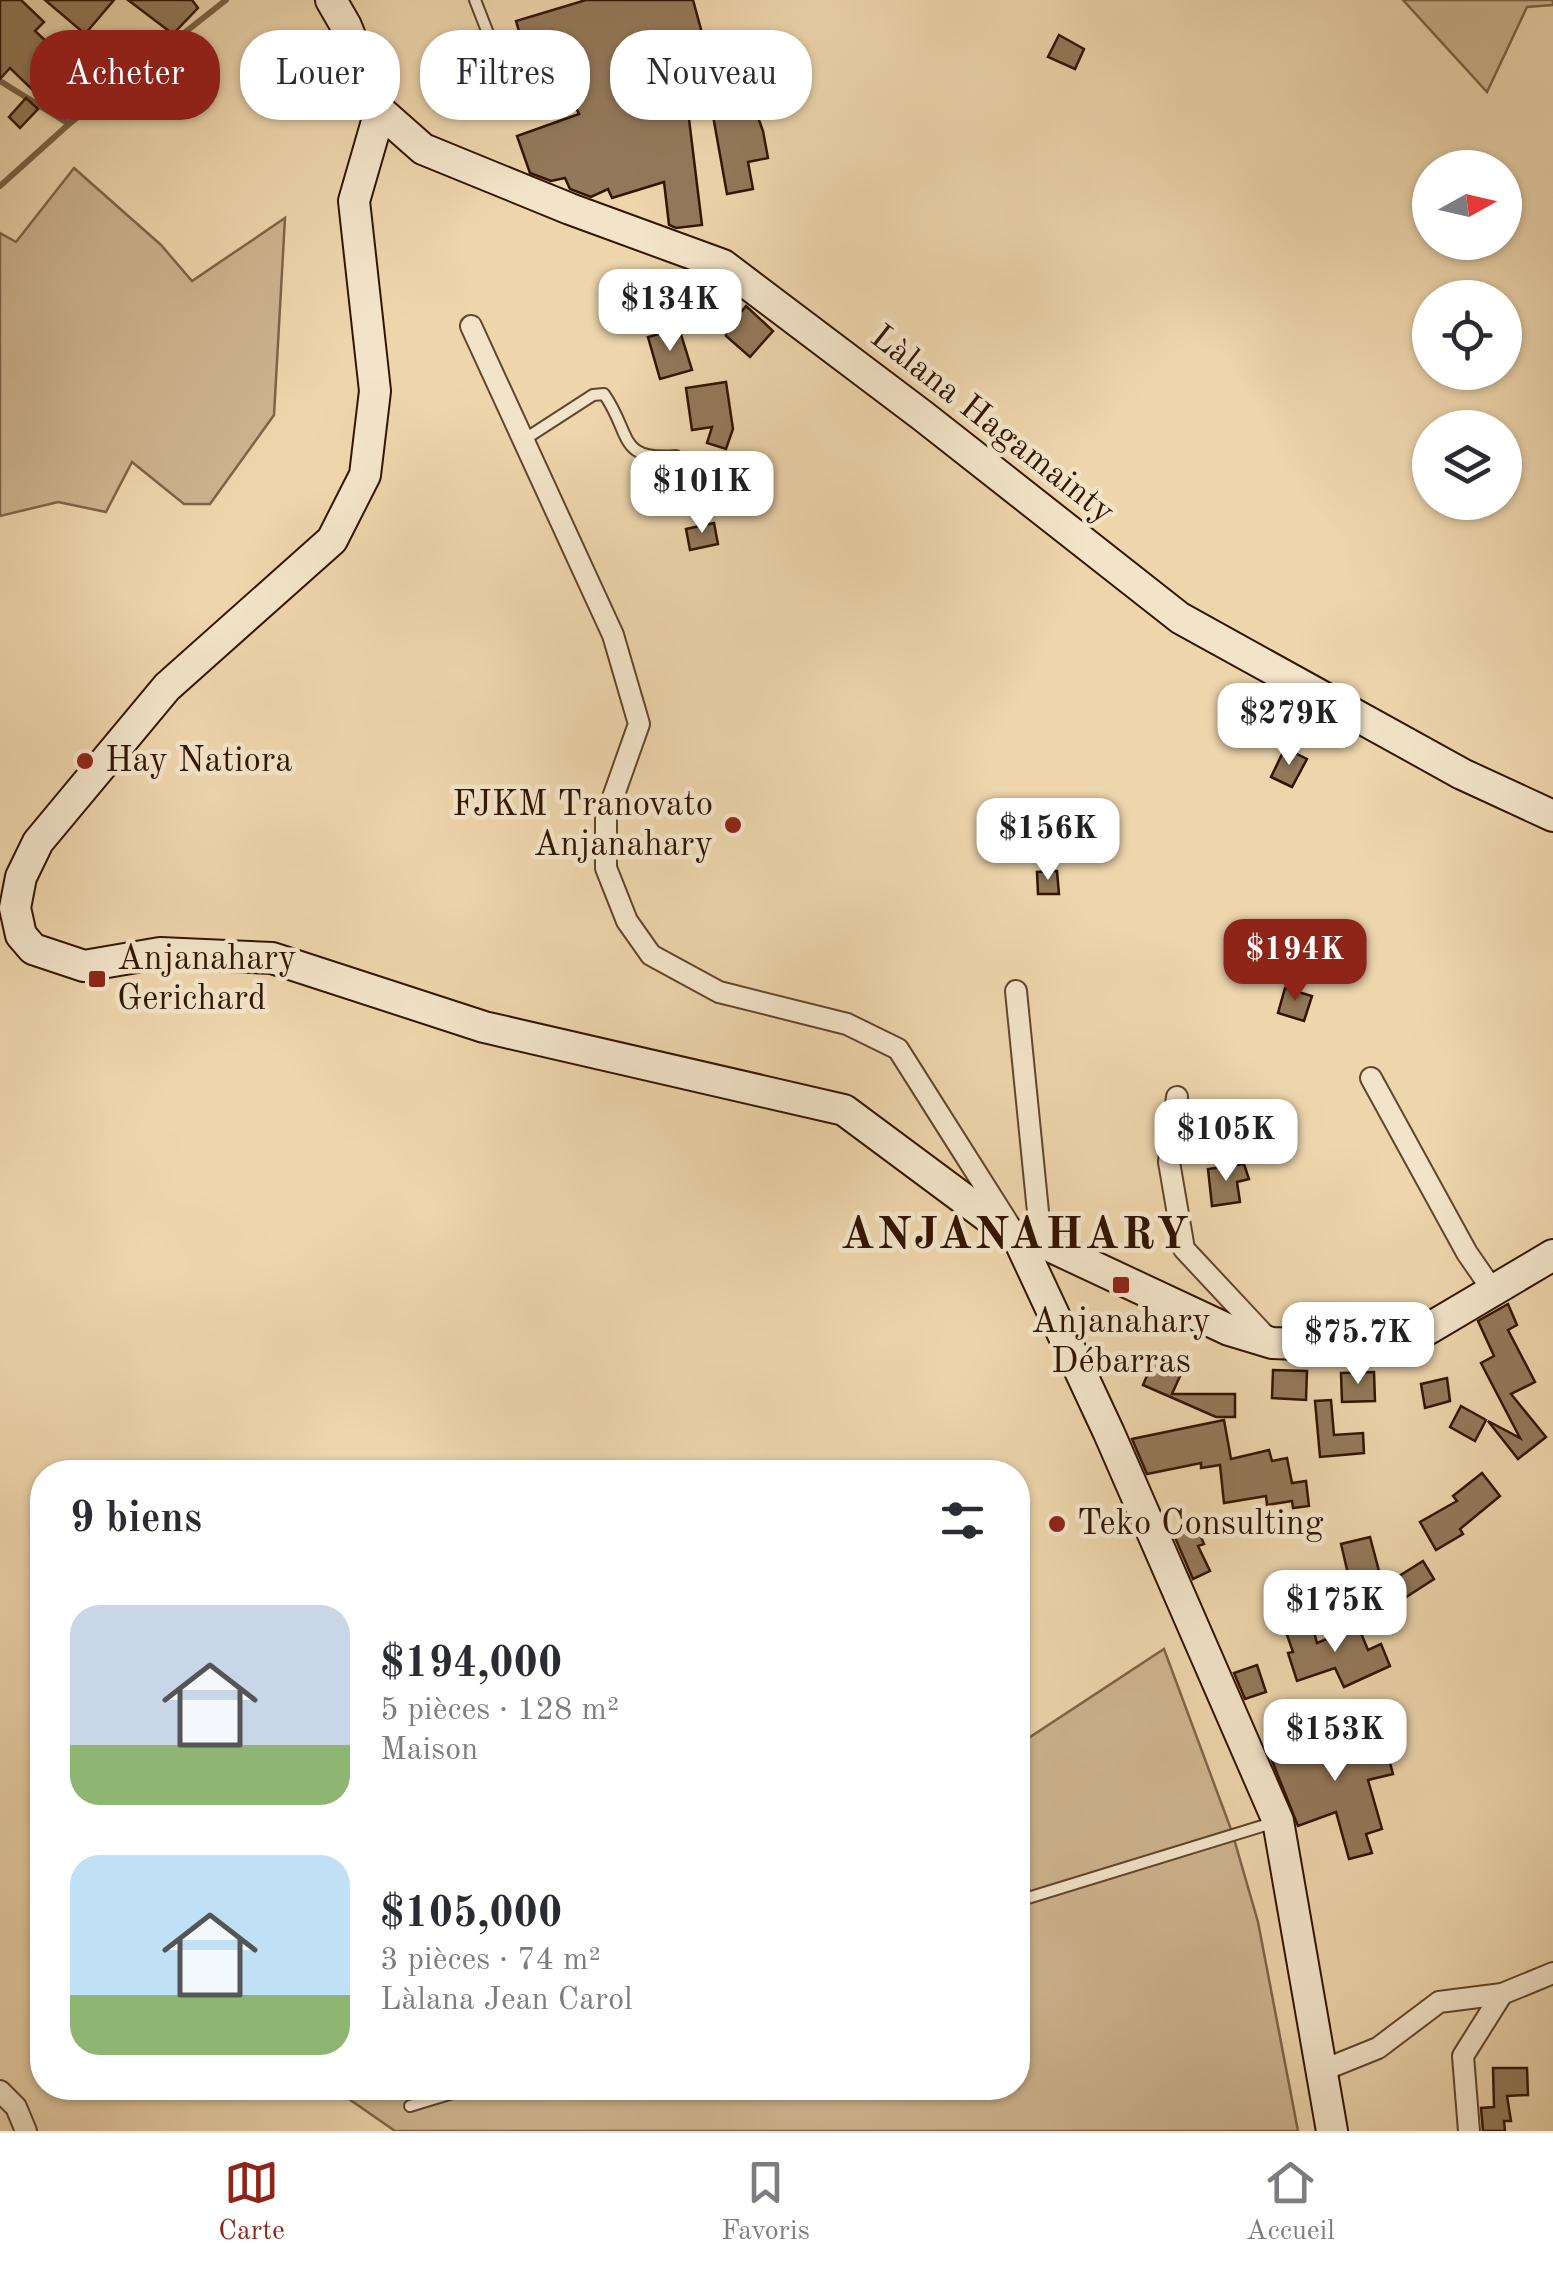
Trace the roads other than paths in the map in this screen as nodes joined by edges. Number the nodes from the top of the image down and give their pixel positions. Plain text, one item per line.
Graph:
1 (331, 0) edge
2 (475, 0) edge
3 (348, 30) edge
4 (487, 30) edge
5 (377, 120) edge
6 (390, 120) edge
7 (471, 326) dead end
8 (525, 439) junction
9 (676, 456) dead end
10 (1553, 816) edge
11 (1016, 991) dead end
12 (1371, 1078) dead end
13 (1177, 1097) dead end
14 (1030, 1241) junction
15 (1553, 1255) edge
16 (1494, 1292) junction
17 (1272, 1343) junction
18 (1278, 1821) junction
19 (1030, 1897) edge
20 (1553, 1973) edge
21 (1502, 1994) junction
22 (1321, 2071) junction
23 (0, 2091) edge
24 (430, 2100) edge
25 (410, 2106) dead end
26 (26, 2131) edge
27 (1332, 2131) edge
28 (1469, 2131) edge

1 - 3 main road
2 - 4 lane
5 - 14 main road
6 - 10 main road, Làlana Hagamainty
7 - 8 street
8 - 9 lane
8 - 14 street
11 - 14 street
12 - 16 street
13 - 17 street
14 - 17 main road
14 - 18 main road
15 - 16 main road
16 - 17 main road
18 - 19 lane
18 - 22 main road
20 - 21 street
21 - 22 street
21 - 28 street
22 - 27 main road
23 - 26 street
24 - 25 lane

